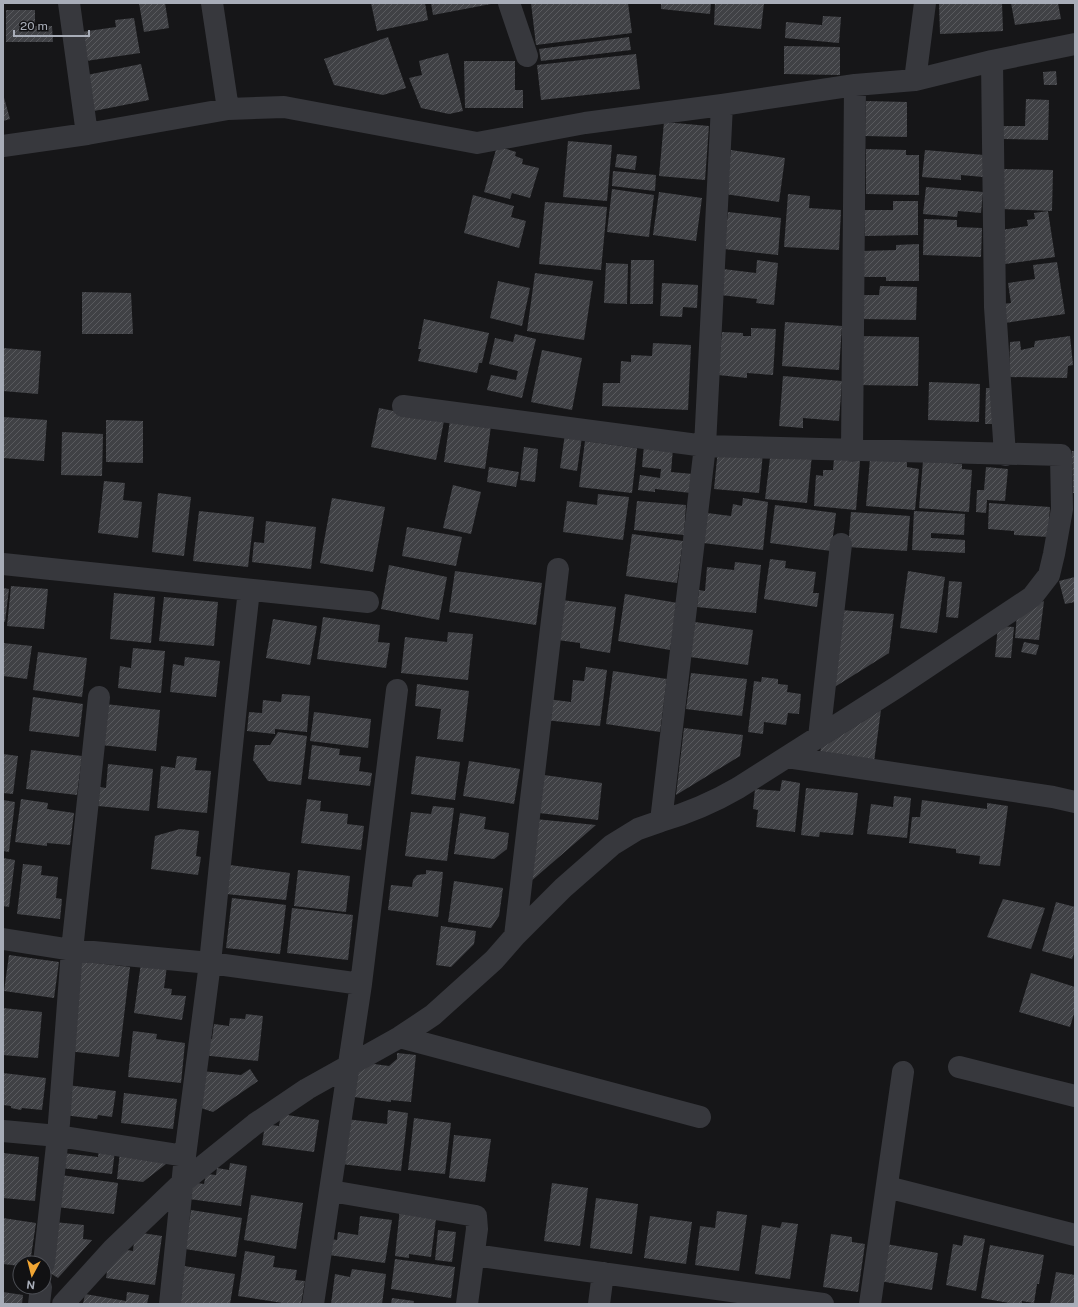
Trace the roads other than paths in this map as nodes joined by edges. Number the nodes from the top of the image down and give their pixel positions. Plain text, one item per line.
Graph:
1 (69, 3) edge
2 (212, 3) edge
3 (509, 3) edge
4 (925, 3) edge
5 (1075, 44) edge
6 (527, 56) dead end
7 (992, 61) junction
8 (916, 80) junction
9 (855, 85) junction
10 (722, 105) junction
11 (228, 108) junction
12 (88, 134) junction
13 (3, 146) edge
14 (403, 406) dead end
15 (705, 446) junction
16 (852, 450) junction
17 (1005, 455) junction
18 (1068, 509) edge
19 (841, 544) dead end
20 (3, 564) edge
21 (558, 569) dead end
22 (249, 590) junction
23 (368, 602) dead end
24 (397, 690) dead end
25 (99, 696) dead end
26 (819, 737) junction
27 (787, 757) junction
28 (1075, 802) edge
29 (661, 821) junction
30 (515, 936) junction
31 (3, 940) edge
32 (72, 950) junction
33 (210, 963) junction
34 (361, 984) junction
35 (400, 1037) junction
36 (348, 1065) junction
37 (959, 1067) dead end
38 (903, 1072) dead end
39 (1075, 1096) edge
40 (700, 1117) dead end
41 (3, 1131) edge
42 (58, 1136) junction
43 (186, 1156) junction
44 (183, 1182) junction
45 (887, 1187) junction
46 (331, 1191) junction
47 (1075, 1235) edge
48 (45, 1255) edge
49 (474, 1255) junction
50 (603, 1273) junction
51 (730, 1298) edge
52 (63, 1304) edge
53 (170, 1304) edge
54 (313, 1304) edge
55 (467, 1304) edge
56 (599, 1304) edge
57 (823, 1304) edge
58 (870, 1304) edge

1 - 12 street
2 - 11 street
3 - 6 street
4 - 8 street
5 - 7 street
7 - 8 street
7 - 17 street
8 - 9 street
9 - 10 street
9 - 16 street
10 - 11 street
10 - 15 street
11 - 12 street
12 - 13 street
14 - 15 street
15 - 16 street
15 - 29 street
16 - 17 street
17 - 18 street
18 - 26 street
19 - 26 street
20 - 22 street
21 - 30 street
22 - 23 street
22 - 33 street
24 - 34 street
25 - 32 street
26 - 27 street
27 - 28 street
27 - 29 street
29 - 30 street
30 - 35 street
31 - 32 street
32 - 33 street
32 - 42 street
33 - 34 street
33 - 43 street
34 - 36 street
35 - 36 street
35 - 40 street
36 - 44 street
36 - 46 street
37 - 39 street
38 - 45 street
41 - 42 street
42 - 43 street
42 - 48 street
43 - 44 street
44 - 52 street
44 - 53 street
45 - 47 street
45 - 58 street
46 - 49 street
46 - 54 street
49 - 50 street
49 - 55 street
50 - 51 street
50 - 56 street
51 - 57 street

